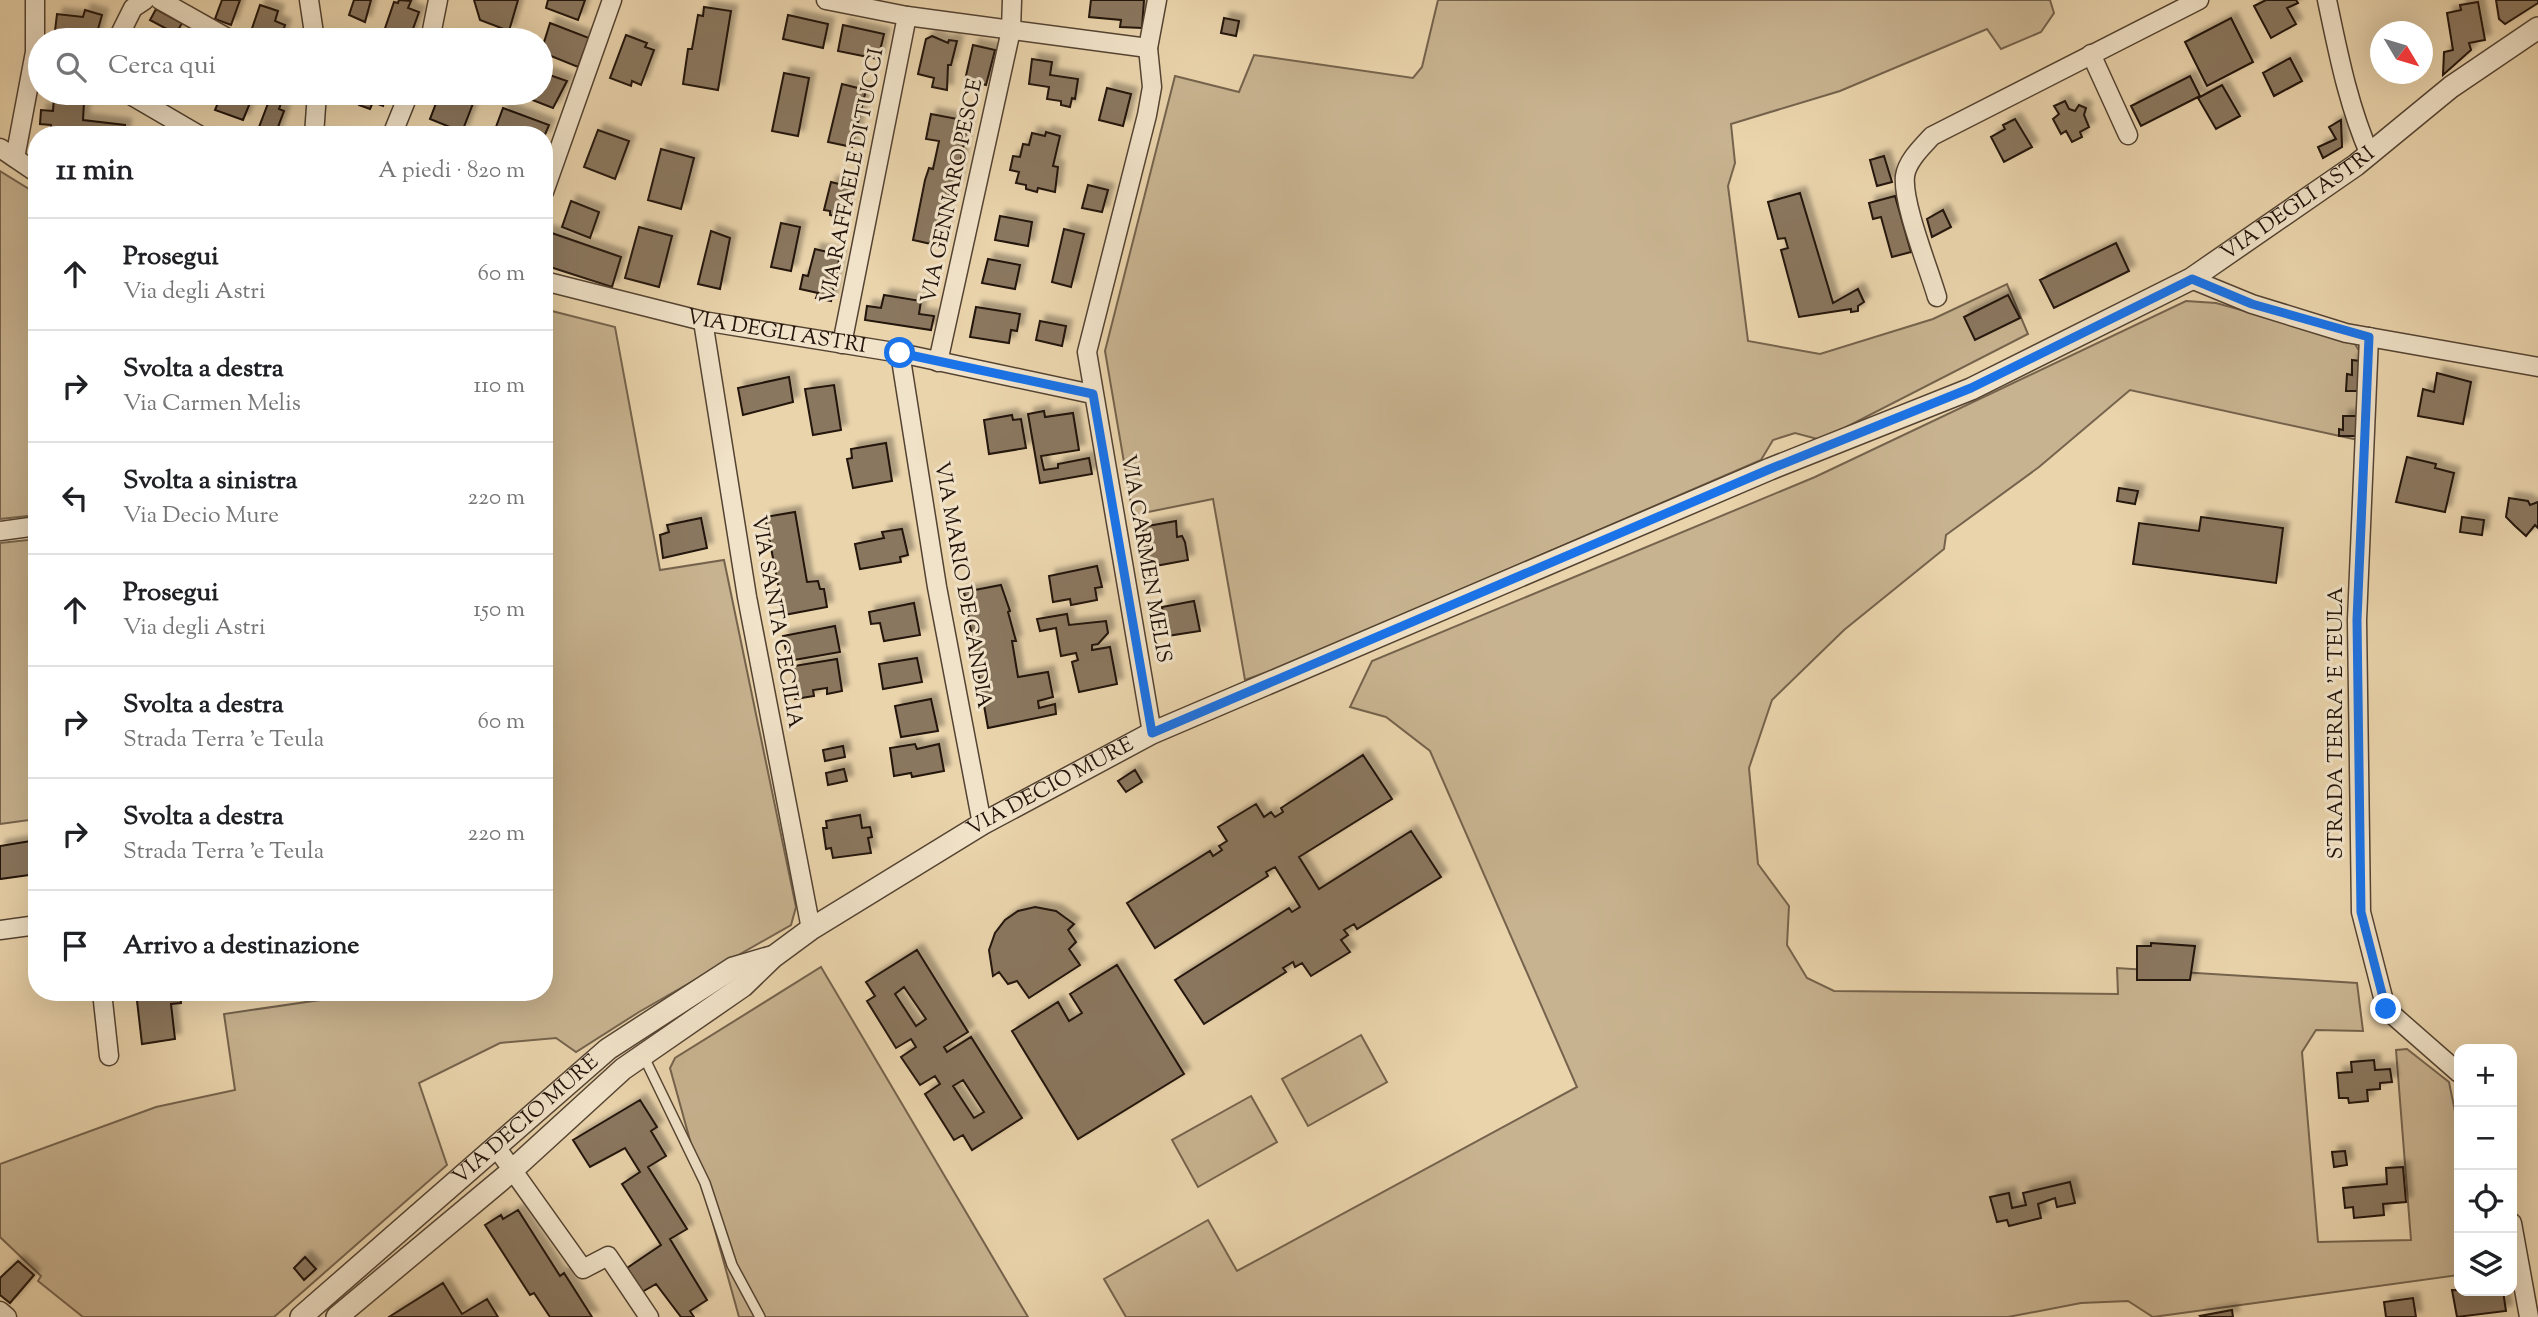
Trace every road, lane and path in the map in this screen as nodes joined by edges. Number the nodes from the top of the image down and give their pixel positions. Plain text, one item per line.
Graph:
1 (35, 0) edge
2 (145, 0) edge
3 (160, 0) edge
4 (309, 0) edge
5 (438, 0) edge
6 (612, 0) edge
7 (826, 0) edge
8 (1012, 0) edge
9 (1157, 0) edge
10 (2199, 0) edge
11 (2327, 0) edge
12 (879, 5) edge
13 (908, 16) junction
14 (2538, 27) edge
15 (37, 28) edge
16 (123, 28) edge
17 (210, 28) edge
18 (313, 28) edge
19 (432, 28) edge
20 (1011, 30) junction
21 (1148, 48) junction
22 (2091, 54) junction
23 (28, 87) edge
24 (148, 105) edge
25 (316, 105) edge
26 (404, 105) edge
27 (184, 126) edge
28 (315, 126) edge
29 (396, 126) edge
30 (2128, 135) dead end
31 (8, 153) edge
32 (2370, 155) junction
33 (28, 167) edge
34 (553, 167) edge
35 (2192, 279) junction
36 (553, 283) edge
37 (1937, 297) dead end
38 (703, 321) junction
39 (2369, 337) junction
40 (842, 344) junction
41 (900, 353) junction
42 (938, 362) junction
43 (2538, 367) edge
44 (1093, 394) junction
45 (1770, 469) joint
46 (28, 527) edge
47 (0, 531) edge
48 (1152, 733) junction
49 (982, 824) junction
50 (28, 926) edge
51 (811, 929) junction
52 (0, 930) edge
53 (774, 957) junction
54 (103, 1001) edge
55 (643, 1055) junction
56 (109, 1056) dead end
57 (2454, 1069) edge
58 (496, 1147) junction
59 (511, 1170) junction
60 (2514, 1233) edge
61 (0, 1311) edge
62 (7, 1317) edge
63 (301, 1317) edge
64 (337, 1317) edge
65 (649, 1317) edge
66 (760, 1317) edge
67 (2529, 1317) edge

1 - 15 street
2 - 16 street
3 - 17 street
4 - 18 street
5 - 19 street
6 - 34 street
7 - 12 street
8 - 20 street, VIA GENNARO PESCE
9 - 21 street, VIA CARMEN MELIS
10 - 22 street
11 - 32 street
12 - 13 street
13 - 20 street
13 - 40 street, VIA RAFFAELE DI TUCCI
14 - 32 street, VIA DEGLI ASTRI
20 - 21 street
20 - 42 street, VIA GENNARO PESCE
21 - 44 street, VIA CARMEN MELIS
22 - 30 street
22 - 37 street
23 - 31 street
24 - 27 street
25 - 28 street
26 - 29 street
31 - 33 street
32 - 35 street, VIA DEGLI ASTRI
35 - 39 street
35 - 45 street, VIA DEGLI ASTRI
36 - 38 street, VIA DEGLI ASTRI
38 - 40 street, VIA DEGLI ASTRI
38 - 51 street, VIA SANTA CECILIA
39 - 43 street
39 - 57 street, STRADA TERRA 'E TEULA
40 - 41 street, VIA DEGLI ASTRI
41 - 42 street, VIA DEGLI ASTRI
41 - 49 street, VIA MARIO DE CANDIA
42 - 44 street, VIA DEGLI ASTRI
44 - 48 street, VIA CARMEN MELIS
45 - 48 street, VIA DECIO MURE
46 - 47 street
48 - 49 street, VIA DECIO MURE
49 - 51 street, VIA DECIO MURE
50 - 52 street
51 - 53 street, VIA DECIO MURE
53 - 55 street, VIA DECIO MURE
53 - 58 street, VIA DECIO MURE
54 - 56 street
55 - 59 street, VIA DECIO MURE
55 - 66 lane
58 - 59 street
58 - 63 street, VIA DECIO MURE
59 - 64 street, VIA DECIO MURE
59 - 65 street
60 - 67 street
61 - 62 street

